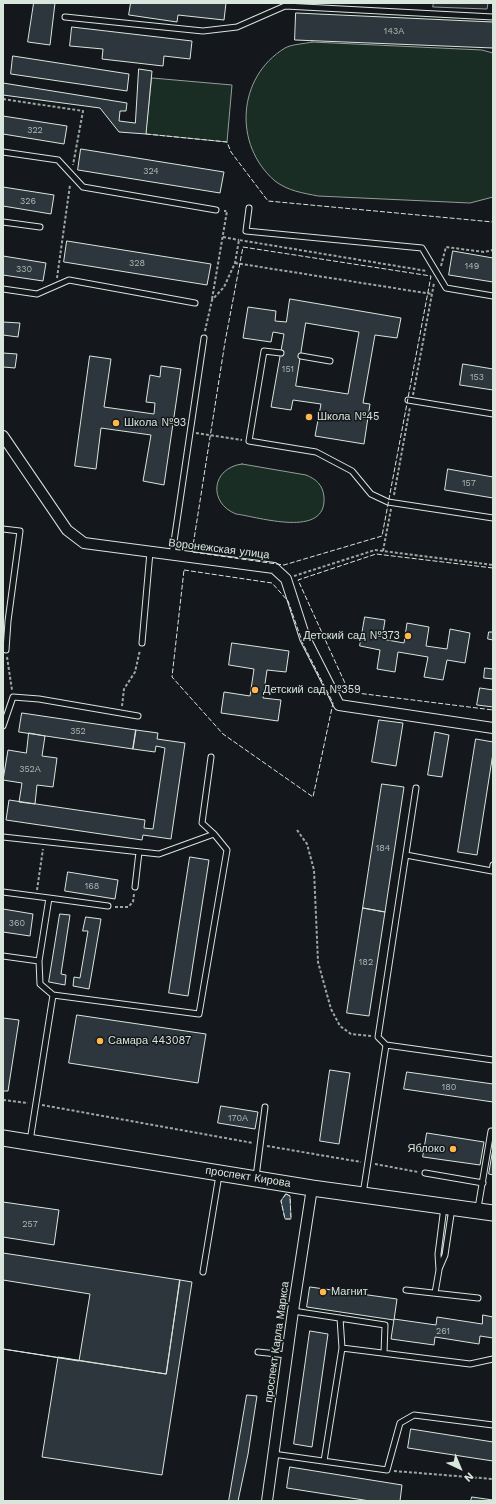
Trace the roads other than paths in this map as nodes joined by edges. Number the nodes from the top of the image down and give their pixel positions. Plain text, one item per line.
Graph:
1 (65, 17) dead end
2 (493, 17) edge
3 (3, 152) edge
4 (249, 208) dead end
5 (216, 210) road end
6 (3, 222) edge
7 (40, 227) dead end
8 (3, 289) edge
9 (493, 296) edge
10 (195, 303) dead end
11 (204, 338) dead end
12 (280, 353) dead end
13 (301, 356) dead end
14 (330, 361) dead end
15 (410, 400) road end
16 (493, 414) edge
17 (3, 436) edge
18 (493, 518) edge
19 (3, 529) edge
20 (150, 552) junction
21 (172, 555) junction
22 (6, 621) edge
23 (142, 644) road end
24 (6, 650) road end
25 (138, 716) dead end
26 (3, 726) edge
27 (493, 728) edge
28 (211, 757) dead end
29 (416, 788) dead end
30 (214, 834) junction
31 (3, 837) edge
32 (139, 852) junction
33 (406, 855) junction
34 (493, 865) edge
35 (135, 887) road end
36 (3, 892) edge
37 (49, 898) junction
38 (108, 906) road end
39 (3, 956) edge
40 (39, 961) junction
41 (53, 995) junction
42 (386, 1045) junction
43 (493, 1060) edge
44 (265, 1108) dead end
45 (490, 1131) dead end
46 (3, 1138) edge
47 (30, 1142) junction
48 (220, 1172) junction
49 (425, 1173) road end
50 (256, 1178) junction
51 (483, 1183) junction
52 (312, 1188) junction
53 (362, 1195) junction
54 (448, 1207) junction
55 (477, 1211) junction
56 (493, 1213) edge
57 (439, 1270) junction
58 (203, 1272) dead end
59 (406, 1290) dead end
60 (435, 1293) junction
61 (478, 1298) dead end
62 (293, 1311) junction
63 (340, 1318) junction
64 (342, 1348) junction
65 (258, 1352) dead end
66 (384, 1353) junction
67 (287, 1355) junction
68 (493, 1359) edge
69 (493, 1425) edge
70 (273, 1454) junction
71 (324, 1461) junction
72 (269, 1499) edge

1 - 2 lane
3 - 5 lane
4 - 9 lane
6 - 7 lane
8 - 10 lane
11 - 21 lane
12 - 18 lane
13 - 14 lane
15 - 16 lane
17 - 20 street, Воронежская улица
19 - 22 lane
20 - 21 street, Воронежская улица
20 - 23 lane
21 - 27 street, Воронежская улица
22 - 24 lane
25 - 26 lane
28 - 30 lane
29 - 33 lane
30 - 32 lane
30 - 41 lane
31 - 32 lane
32 - 35 lane
33 - 34 lane
33 - 42 lane
36 - 37 lane
37 - 38 lane
37 - 40 lane
39 - 40 lane
40 - 41 lane
41 - 47 lane
42 - 43 lane
42 - 53 lane
44 - 50 lane
45 - 51 lane
46 - 47 main road, проспект Кирова
47 - 48 main road, проспект Кирова
48 - 50 main road, проспект Кирова
48 - 58 lane
49 - 51 lane
50 - 52 main road, проспект Кирова
51 - 55 lane
52 - 53 main road, проспект Кирова
52 - 62 street, проспект Карла Маркса
53 - 54 main road, проспект Кирова
54 - 55 main road, проспект Кирова
54 - 57 lane
54 - 57 lane
55 - 56 main road, проспект Кирова
57 - 60 lane
59 - 60 lane
60 - 61 lane
62 - 63 lane
62 - 67 street, проспект Карла Маркса
63 - 64 lane
63 - 66 lane
64 - 66 lane
64 - 71 lane
65 - 67 lane
66 - 68 lane
67 - 70 street, проспект Карла Маркса
69 - 71 lane
70 - 71 lane
70 - 72 street, проспект Карла Маркса

